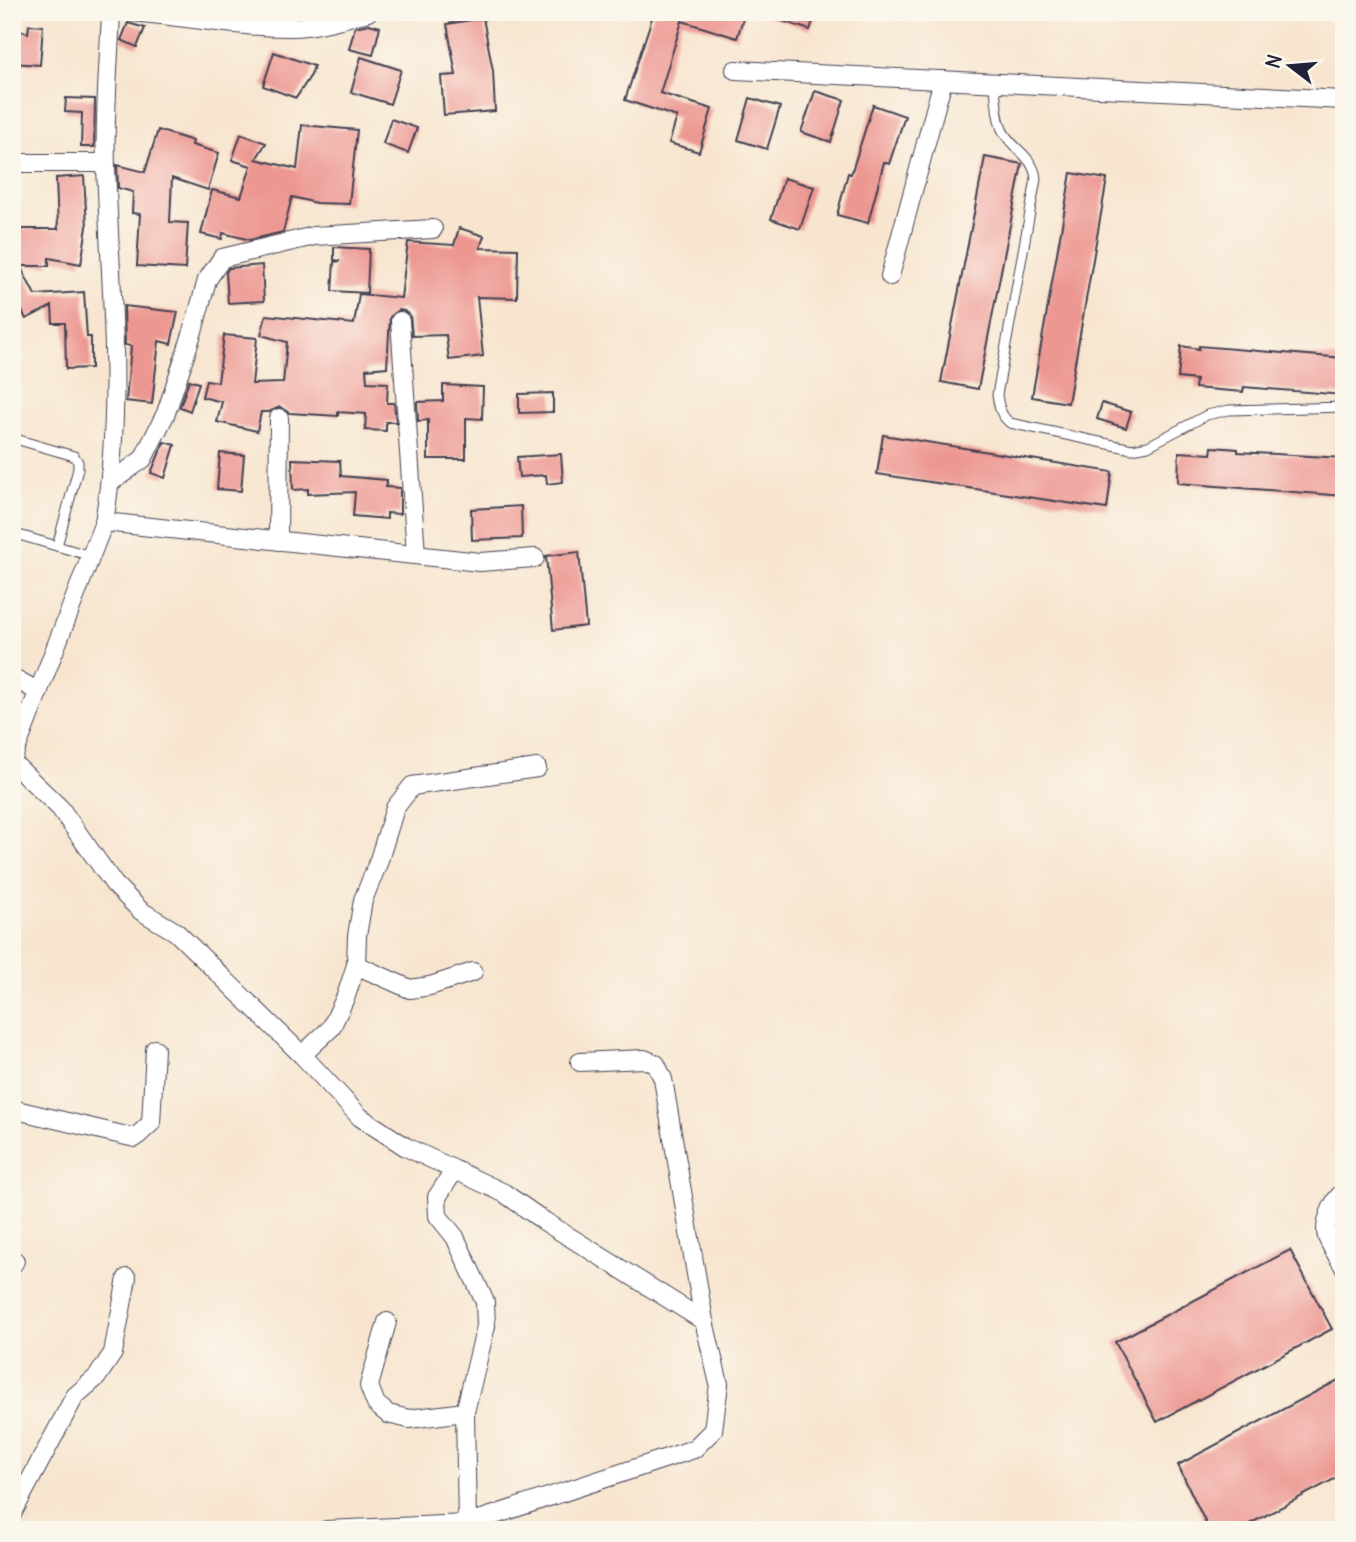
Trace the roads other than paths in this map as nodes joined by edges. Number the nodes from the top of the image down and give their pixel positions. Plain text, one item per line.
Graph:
1 (111, 12) edge
2 (131, 12) edge
3 (368, 12) edge
4 (735, 70) dead end
5 (943, 80) junction
6 (994, 82) junction
7 (1344, 100) edge
8 (12, 163) edge
9 (106, 163) junction
10 (433, 229) dead end
11 (890, 276) dead end
12 (400, 321) dead end
13 (1344, 407) edge
14 (279, 418) dead end
15 (12, 438) edge
16 (111, 482) junction
17 (104, 522) junction
18 (12, 533) edge
19 (278, 541) junction
20 (57, 546) junction
21 (416, 554) junction
22 (91, 556) junction
23 (534, 558) dead end
24 (12, 677) edge
25 (39, 692) junction
26 (12, 761) edge
27 (537, 768) dead end
28 (356, 964) junction
29 (473, 972) dead end
30 (155, 1049) dead end
31 (302, 1055) junction
32 (580, 1062) dead end
33 (12, 1109) edge
34 (454, 1171) junction
35 (1344, 1192) edge
36 (1344, 1267) edge
37 (127, 1278) dead end
38 (704, 1321) junction
39 (387, 1322) dead end
40 (465, 1412) junction
41 (12, 1514) edge
42 (467, 1524) junction
43 (326, 1530) edge

1 - 9 street
2 - 3 street
4 - 5 street
5 - 6 street
5 - 11 street
6 - 7 street
6 - 13 lane
8 - 9 street
9 - 16 street
10 - 16 street
12 - 21 street
14 - 19 street
15 - 20 lane
16 - 17 street
17 - 19 street
17 - 22 street
18 - 20 lane
19 - 21 street
20 - 22 lane
21 - 23 street
22 - 25 street
24 - 25 street
25 - 26 street
26 - 31 street
27 - 28 street
28 - 29 street
28 - 31 street
30 - 33 street
31 - 34 street
32 - 38 street
34 - 38 street
34 - 40 street
35 - 36 street
37 - 41 street
38 - 42 street
39 - 40 street
40 - 42 street
42 - 43 street

